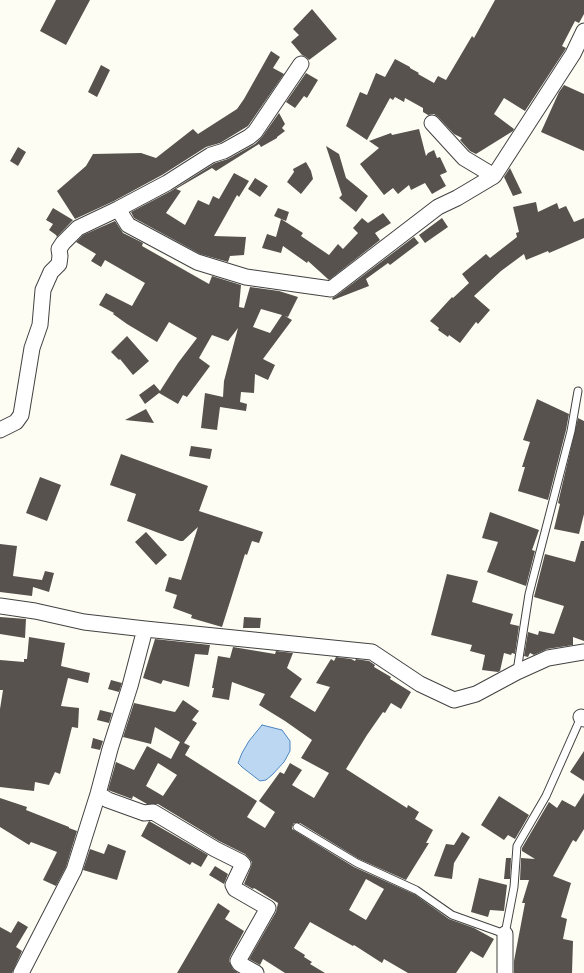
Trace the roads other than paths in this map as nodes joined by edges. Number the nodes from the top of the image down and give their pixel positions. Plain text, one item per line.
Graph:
1 (584, 30) edge
2 (300, 64) dead end
3 (432, 123) dead end
4 (494, 176) junction
5 (118, 209) junction
6 (578, 391) dead end
7 (0, 430) edge
8 (0, 606) edge
9 (145, 629) junction
10 (584, 652) edge
11 (517, 672) junction
12 (583, 715) edge
13 (98, 794) junction
14 (297, 827) dead end
15 (505, 934) junction
16 (21, 973) edge
17 (256, 973) edge
18 (505, 973) edge

1 - 4 street
2 - 5 street
3 - 4 street
4 - 5 street
5 - 7 street
6 - 11 lane
8 - 9 street
9 - 11 street
9 - 13 street
10 - 11 street
12 - 15 lane
13 - 16 street
13 - 17 street
14 - 15 lane
15 - 18 street

